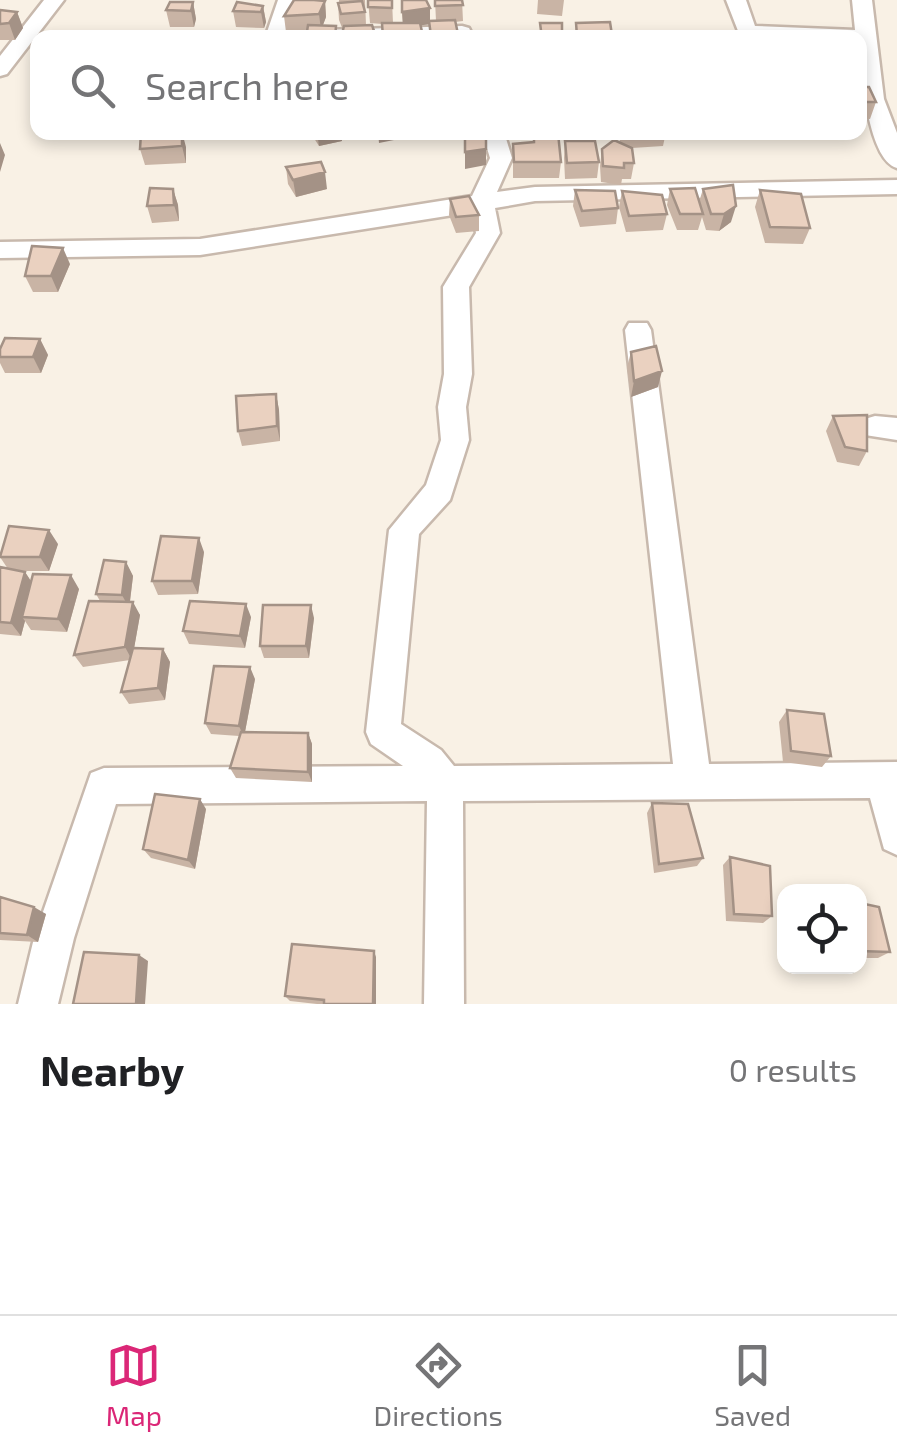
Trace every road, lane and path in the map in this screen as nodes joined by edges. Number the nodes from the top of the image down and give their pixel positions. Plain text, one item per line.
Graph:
1 (54, 0) edge
2 (288, 0) edge
3 (736, 0) edge
4 (862, 0) edge
5 (31, 30) edge
6 (277, 30) edge
7 (746, 30) edge
8 (865, 30) edge
9 (30, 31) edge
10 (867, 45) edge
11 (0, 70) edge
12 (495, 140) edge
13 (897, 162) edge
14 (897, 187) edge
15 (482, 200) junction
16 (0, 250) edge
17 (638, 330) dead end
18 (890, 780) edge
19 (693, 781) junction
20 (445, 784) junction
21 (897, 836) edge
22 (38, 1004) edge
23 (444, 1004) edge

1 - 5 street
2 - 6 street
3 - 7 street
4 - 8 street
9 - 11 street
10 - 13 street
12 - 15 street
14 - 15 street
15 - 16 street
15 - 20 street
17 - 19 street
18 - 19 street
18 - 21 street
19 - 20 street
20 - 22 street
20 - 23 street

